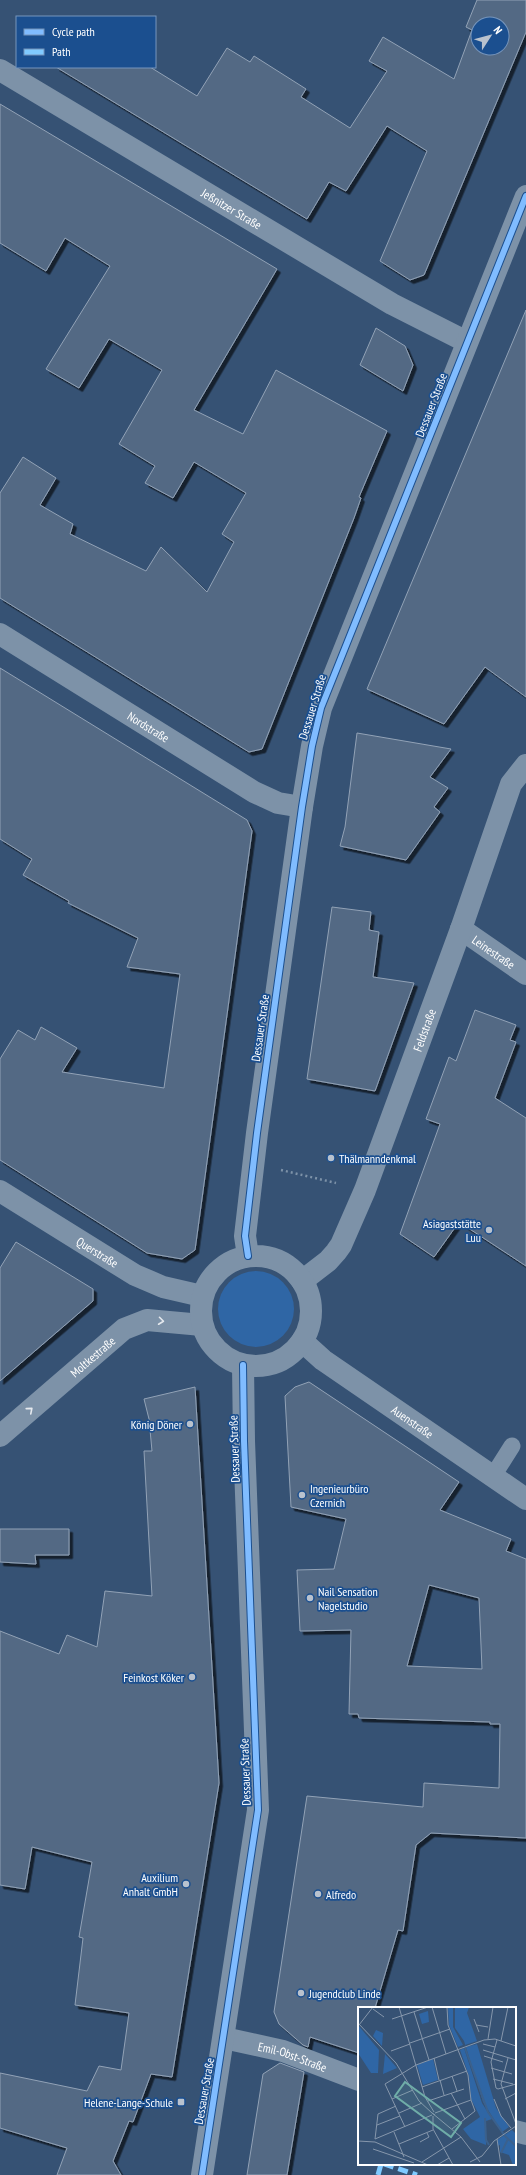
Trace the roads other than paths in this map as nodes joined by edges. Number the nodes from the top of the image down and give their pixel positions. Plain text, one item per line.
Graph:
1 (0, 70) edge
2 (526, 196) edge
3 (467, 342) junction
4 (0, 634) edge
5 (526, 765) edge
6 (302, 807) junction
7 (461, 929) junction
8 (526, 974) edge
9 (0, 1191) edge
10 (248, 1256) junction
11 (302, 1281) junction
12 (202, 1296) junction
13 (202, 1326) junction
14 (302, 1341) junction
15 (244, 1365) junction
16 (0, 1436) edge
17 (512, 1446) dead end
18 (492, 1476) junction
19 (526, 1499) edge
20 (224, 2038) junction
21 (358, 2080) edge
22 (516, 2131) edge
23 (526, 2134) edge
24 (202, 2175) edge

1 - 3 street, Jeßnitzer Straße
2 - 3 street, Dessauer Straße
3 - 6 street, Dessauer Straße
4 - 6 street, Nordstraße
5 - 7 street, Feldstraße
6 - 10 street, Dessauer Straße
7 - 8 street, Leinestraße
7 - 11 street, Feldstraße
9 - 12 street, Querstraße
10 - 11 street
10 - 12 street
11 - 14 street
12 - 13 street
13 - 15 street
16 -> 13 street, Moltkestraße
14 - 15 street
14 - 18 street, Auenstraße
15 - 20 street, Dessauer Straße
17 - 18 lane
18 - 19 street, Auenstraße
20 - 21 street, Emil-Obst-Straße
20 - 24 street, Dessauer Straße
22 - 23 street

